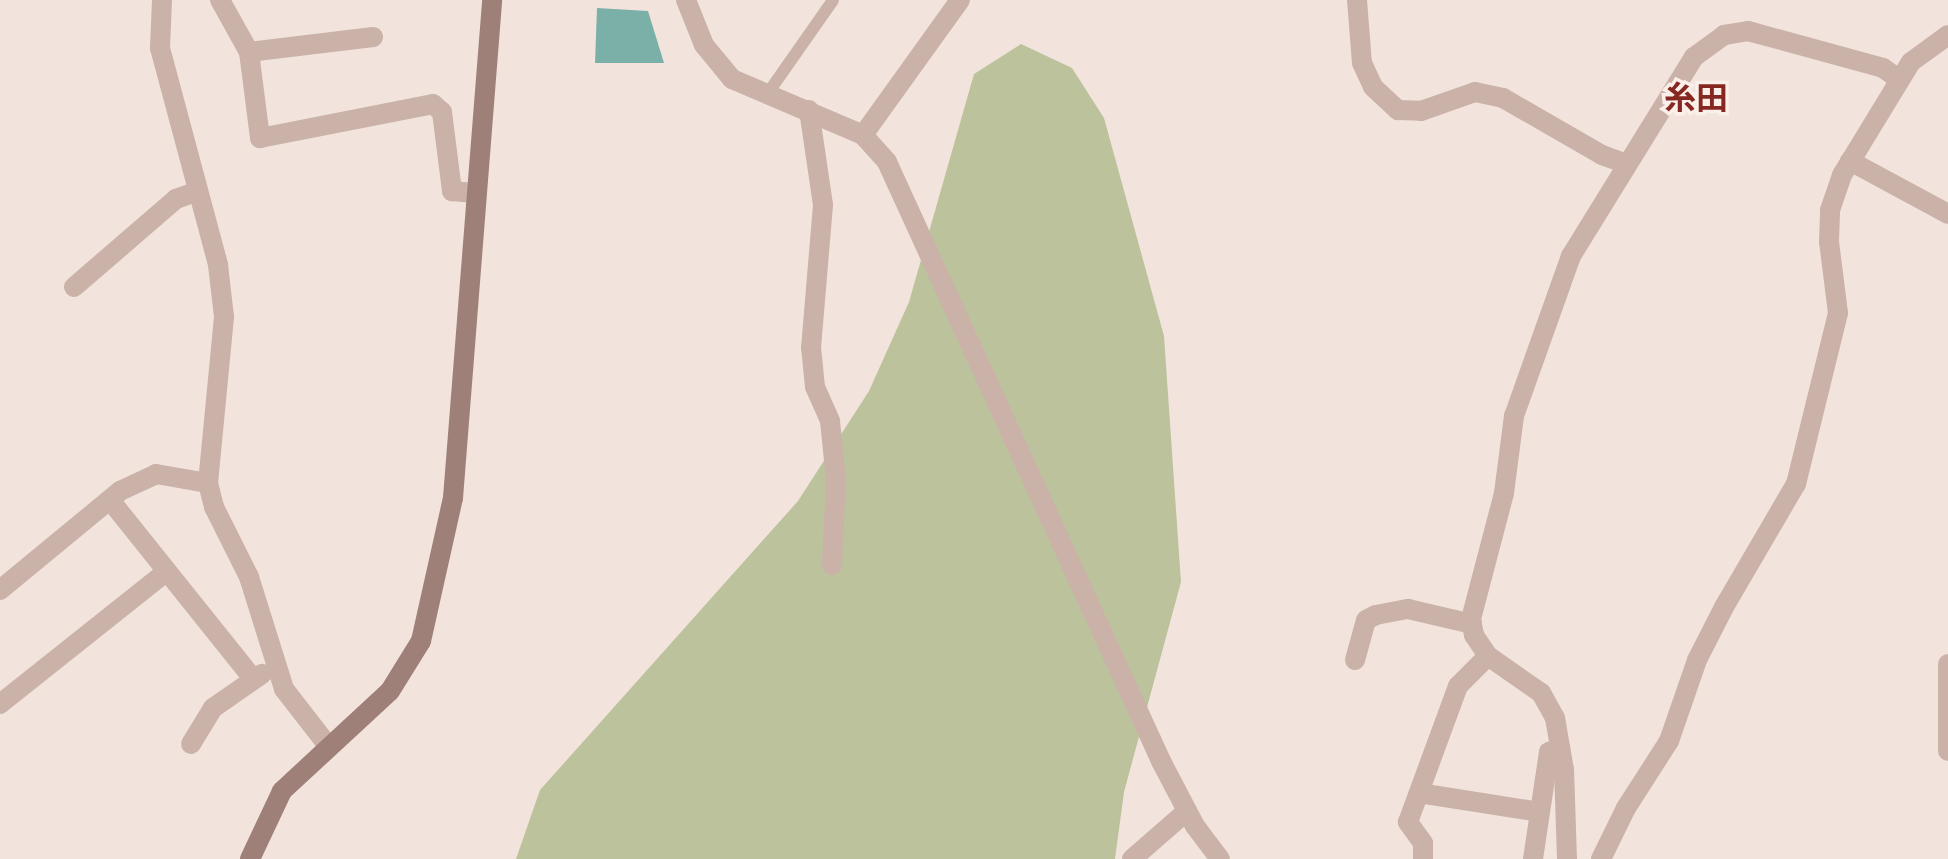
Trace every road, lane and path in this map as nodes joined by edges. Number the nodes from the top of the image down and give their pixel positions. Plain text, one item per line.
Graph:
1 (162, 0) edge
2 (220, 0) edge
3 (492, 0) edge
4 (686, 0) edge
5 (833, 0) edge
6 (960, 0) edge
7 (1357, 0) edge
8 (1948, 35) edge
9 (373, 37) dead end
10 (249, 52) junction
11 (1899, 79) junction
12 (768, 93) junction
13 (809, 110) junction
14 (863, 135) junction
15 (1850, 161) junction
16 (1624, 163) junction
17 (198, 191) junction
18 (477, 193) junction
19 (1948, 214) edge
20 (74, 287) dead end
21 (208, 483) junction
22 (110, 500) junction
23 (832, 565) dead end
24 (166, 572) junction
25 (0, 590) edge
26 (1472, 624) junction
27 (1488, 656) junction
28 (1355, 660) dead end
29 (1948, 664) edge
30 (277, 669) junction
31 (252, 677) junction
32 (0, 704) edge
33 (191, 744) dead end
34 (329, 747) junction
35 (1560, 748) junction
36 (1948, 751) edge
37 (1419, 793) junction
38 (1187, 811) junction
39 (1540, 812) junction
40 (250, 859) edge
41 (1132, 859) edge
42 (1220, 859) edge
43 (1423, 859) edge
44 (1533, 859) edge
45 (1567, 859) edge
46 (1601, 859) edge

1 - 17 street
2 - 10 street
3 - 18 street
4 - 12 street
5 - 12 lane
6 - 14 street
7 - 16 street
8 - 11 street
9 - 10 street
10 - 18 street
11 - 15 street
11 - 16 street
12 - 13 street
13 - 14 street
13 - 23 street
14 - 38 street
15 - 19 street
15 - 46 street
16 - 26 street
17 - 20 street
17 - 21 street
18 - 34 street
21 - 22 street
21 - 30 street
22 - 24 street
22 - 25 street
24 - 31 street
24 - 32 street
26 - 27 street
26 - 28 street
27 - 35 street
27 - 37 street
29 - 36 street
30 - 31 street
30 - 34 street
31 - 33 street
34 - 40 street
35 - 39 street
35 - 45 street
37 - 39 street
37 - 43 street
38 - 41 street
38 - 42 street
39 - 44 street

